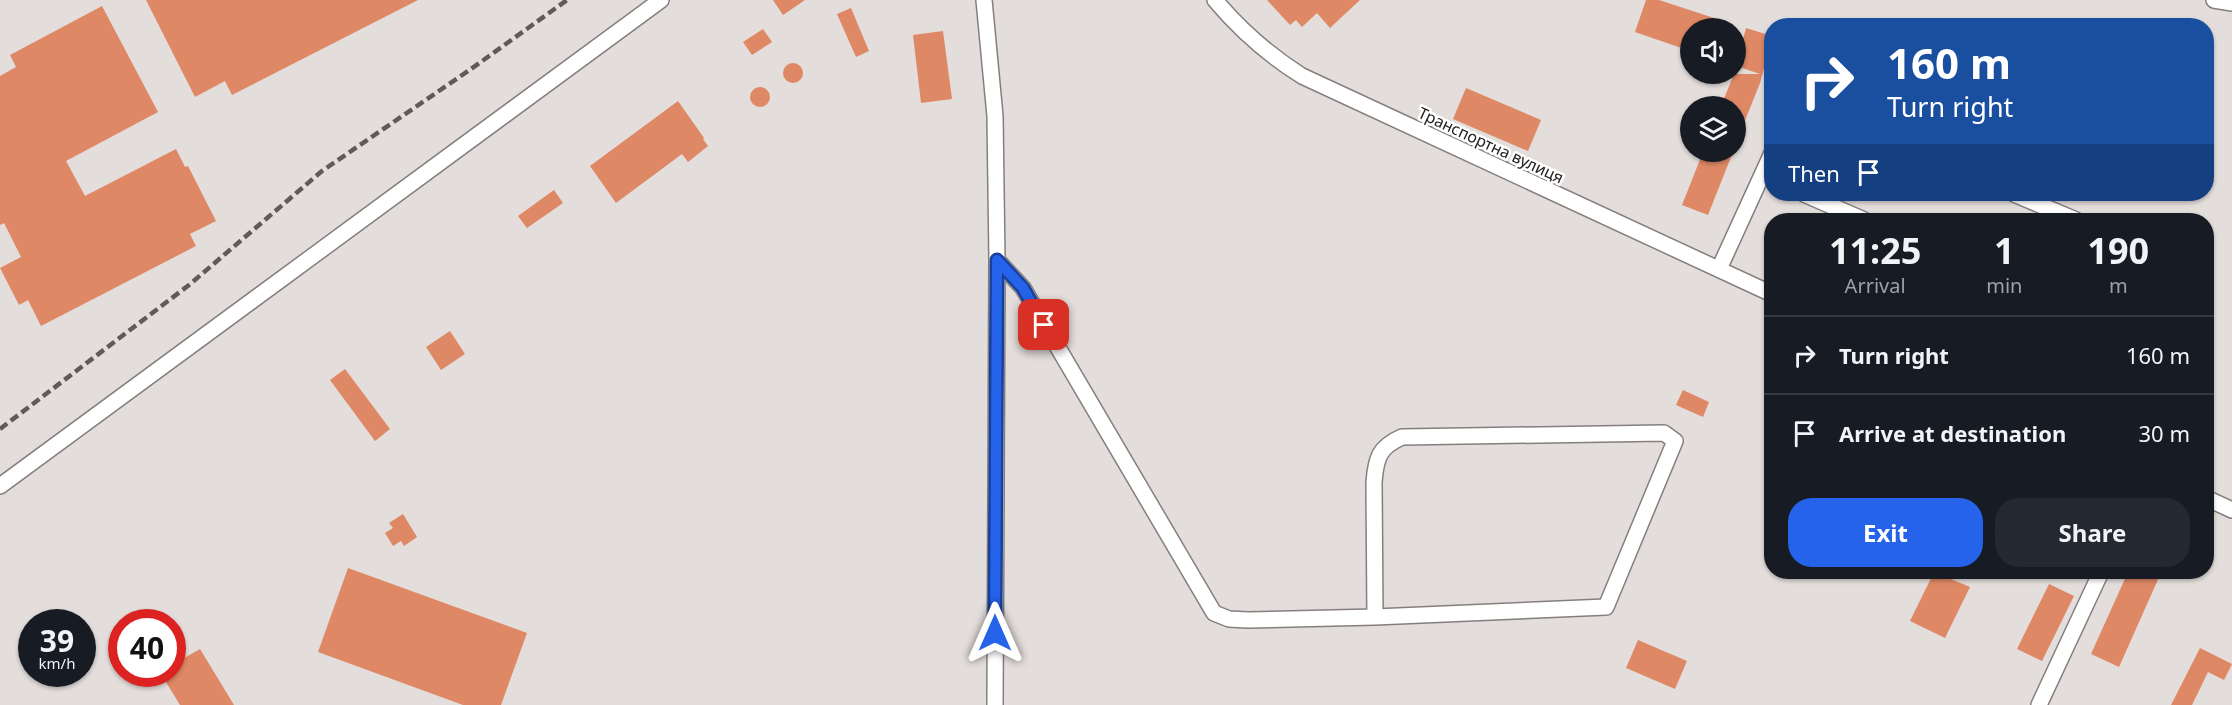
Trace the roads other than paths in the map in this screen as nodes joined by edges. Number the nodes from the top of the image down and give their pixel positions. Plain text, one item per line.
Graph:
1 (661, 0) edge
2 (984, 0) edge
3 (1215, 0) edge
4 (2214, 0) edge
5 (2232, 3) edge
6 (1764, 183) edge
7 (1820, 201) edge
8 (2031, 201) edge
9 (1848, 213) edge
10 (2059, 213) edge
11 (997, 260) junction
12 (1719, 269) junction
13 (1764, 290) edge
14 (0, 486) edge
15 (2214, 502) edge
16 (2232, 510) edge
17 (2098, 579) edge
18 (1375, 617) junction
19 (995, 705) edge
20 (2039, 705) edge

1 - 14 street
2 - 11 street
3 - 12 street, Транспортна вулиця
4 - 5 street
6 - 12 street
7 - 9 street
8 - 10 street
11 - 18 street
11 - 19 street
12 - 13 street, Транспортна вулиця
15 - 16 street
17 - 20 street
18 - 18 street

